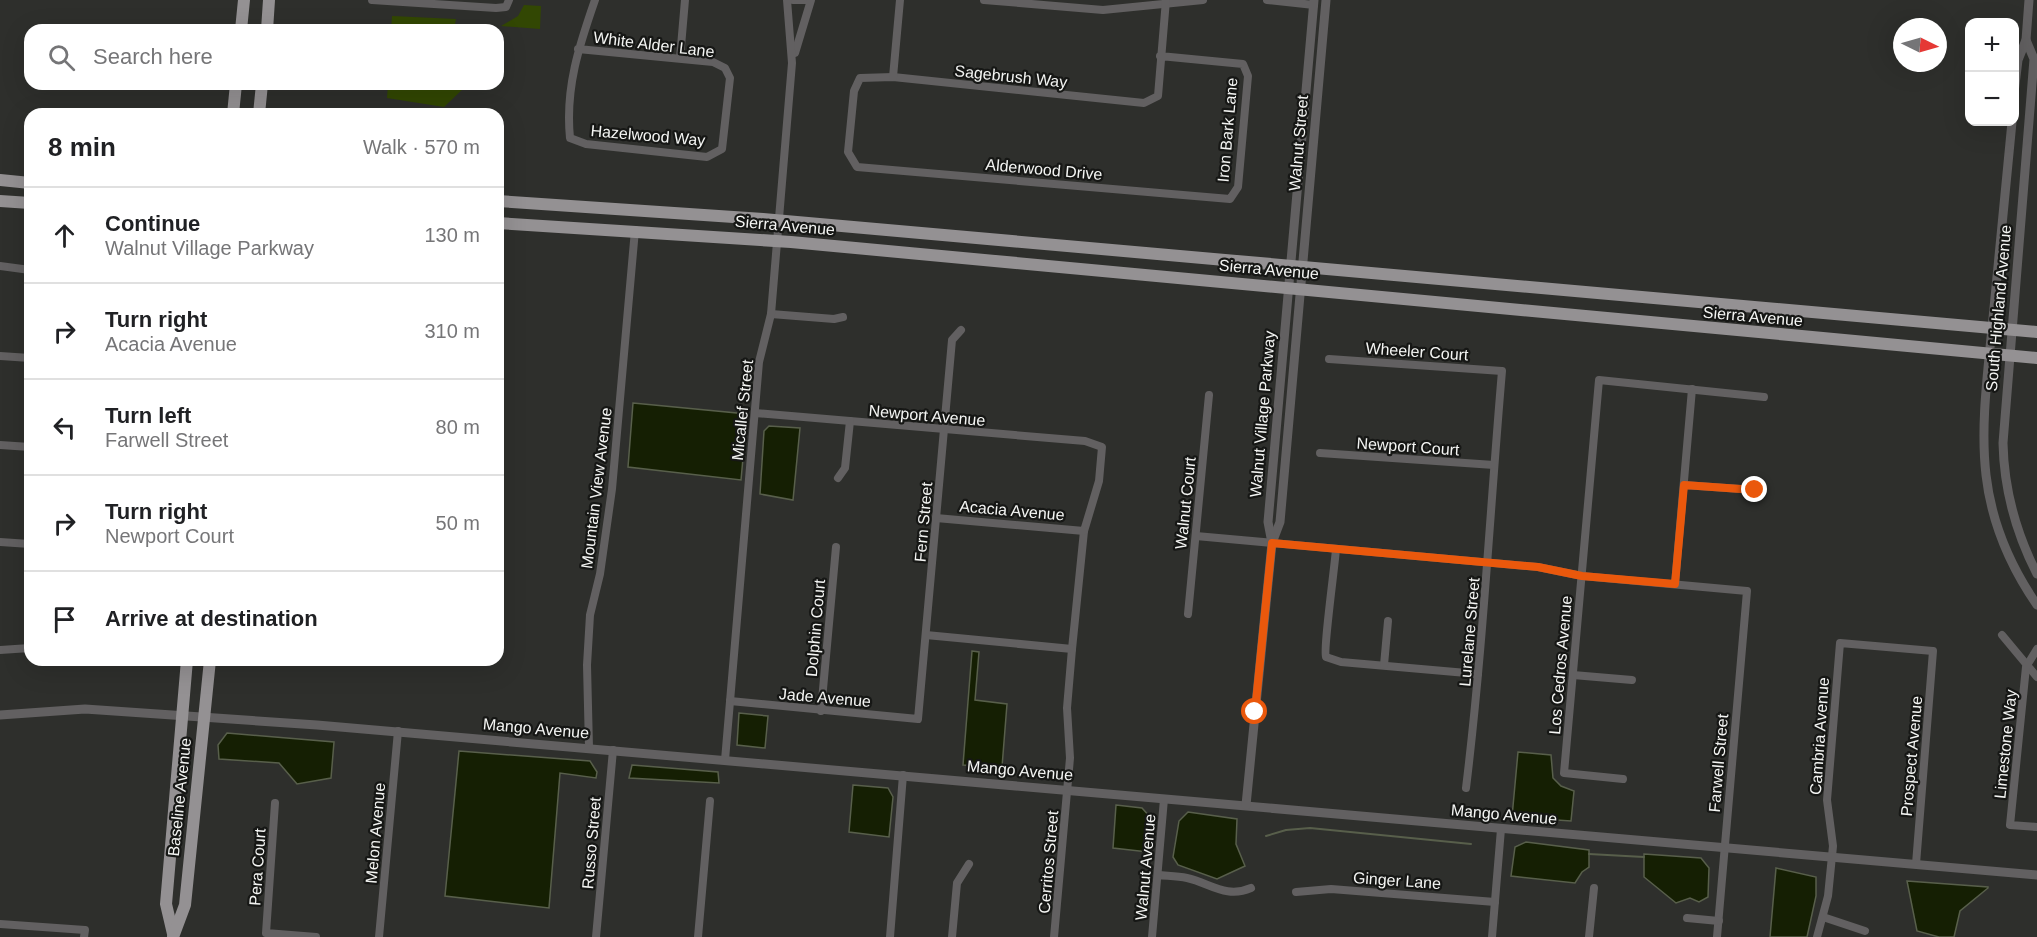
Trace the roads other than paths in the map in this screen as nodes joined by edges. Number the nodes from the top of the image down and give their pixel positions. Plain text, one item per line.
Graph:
1 (244, 0) edge
2 (269, 0) edge
3 (372, 0) edge
4 (595, 0) edge
5 (685, 0) edge
6 (787, 0) edge
7 (793, 0) edge
8 (809, 0) edge
9 (900, 0) edge
10 (984, 0) edge
11 (989, 0) edge
12 (1203, 0) edge
13 (1267, 0) edge
14 (1326, 0) edge
15 (2029, 0) edge
16 (1166, 2) edge
17 (1314, 2) edge
18 (507, 3) edge
19 (1077, 4) edge
20 (2032, 19) edge
21 (242, 24) edge
22 (267, 24) edge
23 (2026, 40) junction
24 (578, 49) junction
25 (1160, 56) junction
26 (680, 58) junction
27 (792, 63) junction
28 (2017, 72) edge
29 (893, 77) junction
30 (235, 90) edge
31 (262, 90) edge
32 (234, 108) edge
33 (260, 108) edge
34 (2012, 126) edge
35 (722, 149) joint
36 (857, 167) joint
37 (0, 180) edge
38 (24, 182) edge
39 (1230, 199) joint
40 (0, 201) edge
41 (504, 201) edge
42 (24, 203) edge
43 (778, 221) junction
44 (504, 223) edge
45 (634, 230) junction
46 (777, 241) junction
47 (0, 266) edge
48 (1296, 267) junction
49 (24, 269) edge
50 (1294, 288) junction
51 (771, 314) junction
52 (843, 317) dead end
53 (1992, 328) junction
54 (2012, 329) junction
55 (961, 330) dead end
56 (2037, 332) edge
57 (1990, 353) junction
58 (2010, 355) junction
59 (0, 356) edge
60 (24, 358) edge
61 (2037, 358) edge
62 (1329, 359) dead end
63 (1502, 371) joint
64 (1692, 389) junction
65 (1209, 395) dead end
66 (1764, 397) dead end
67 (754, 413) junction
68 (850, 422) junction
69 (945, 430) junction
70 (0, 445) edge
71 (24, 447) edge
72 (1320, 453) dead end
73 (1494, 465) junction
74 (838, 478) dead end
75 (1684, 485) junction
76 (1755, 490) dead end
77 (936, 518) junction
78 (1084, 531) junction
79 (1196, 536) junction
80 (0, 542) edge
81 (1272, 543) junction
82 (24, 544) edge
83 (836, 547) dead end
84 (1336, 549) junction
85 (1489, 564) junction
86 (2037, 574) edge
87 (1582, 576) junction
88 (1675, 584) junction
89 (2037, 605) edge
90 (1188, 614) dead end
91 (1388, 621) dead end
92 (926, 635) junction
93 (2002, 635) dead end
94 (24, 648) edge
95 (1072, 649) junction
96 (2037, 649) edge
97 (0, 650) edge
98 (1933, 651) joint
99 (2037, 663) edge
100 (1384, 665) junction
101 (187, 666) edge
102 (209, 666) edge
103 (2026, 667) junction
104 (1478, 674) junction
105 (1573, 675) junction
106 (2037, 677) edge
107 (1632, 680) dead end
108 (730, 701) junction
109 (821, 711) junction
110 (0, 715) edge
111 (183, 716) junction
112 (205, 717) junction
113 (918, 719) joint
114 (398, 731) junction
115 (589, 748) junction
116 (613, 750) junction
117 (725, 760) junction
118 (903, 775) junction
119 (1623, 778) dead end
120 (1466, 788) dead end
121 (1067, 789) junction
122 (1164, 799) junction
123 (710, 801) dead end
124 (274, 803) dead end
125 (1246, 805) junction
126 (2037, 827) edge
127 (1501, 829) junction
128 (1723, 849) junction
129 (1832, 858) junction
130 (969, 864) dead end
131 (1916, 864) junction
132 (1158, 875) junction
133 (2037, 875) edge
134 (1251, 888) dead end
135 (1594, 888) dead end
136 (1296, 892) dead end
137 (1495, 902) junction
138 (1823, 917) junction
139 (1687, 918) dead end
140 (1719, 921) junction
141 (0, 924) edge
142 (1865, 931) dead end
143 (84, 934) edge
144 (173, 936) edge
145 (316, 937) edge
146 (379, 937) edge
147 (596, 937) edge
148 (698, 937) edge
149 (890, 937) edge
150 (952, 937) edge
151 (1054, 937) edge
152 (1152, 937) edge
153 (1492, 937) edge
154 (1589, 937) edge
155 (1718, 937) edge
156 (1817, 937) edge

1 - 21 main road
2 - 22 main road
3 - 18 street
4 - 24 street
5 - 26 street
6 - 27 street, Micallef Street
7 - 8 street
8 - 27 street, Micallef Street
9 - 29 street
10 - 11 street
11 - 19 street
12 - 16 street
13 - 17 street
14 - 48 street, Walnut Street
15 - 20 street, South Highland Avenue
16 - 19 street
16 - 25 street
17 - 48 street, Walnut Street
20 - 23 street, South Highland Avenue
23 - 28 street, South Highland Avenue
23 - 54 street, South Highland Avenue
24 - 26 street, White Alder Lane
24 - 35 street, Hazelwood Way
25 - 29 street, Sagebrush Way
25 - 39 street, Iron Bark Lane
26 - 35 street, White Alder Lane
27 - 43 street, Micallef Street
29 - 36 street, Sagebrush Way
30 - 32 main road
31 - 33 main road
34 - 53 street, South Highland Avenue
36 - 39 street, Alderwood Drive
37 - 38 main road
40 - 42 main road
41 - 43 main road, Sierra Avenue
43 - 46 street, Micallef Street
43 - 48 main road, Sierra Avenue
44 - 45 main road, Sierra Avenue
45 - 46 main road, Sierra Avenue
45 - 115 street, Mountain View Avenue
46 - 50 main road, Sierra Avenue
46 - 51 street, Micallef Street
47 - 49 street
48 - 50 street, Walnut Street
48 - 53 main road, Sierra Avenue
50 - 57 main road, Sierra Avenue
50 - 81 street, Walnut Village Parkway
51 - 52 street
51 - 67 street, Micallef Street
53 - 54 main road, Sierra Avenue
53 - 57 street, South Highland Avenue
54 - 56 main road, Sierra Avenue
54 - 58 street, South Highland Avenue
55 - 69 street, Fern Street
57 - 58 main road, Sierra Avenue
57 - 89 street, South Highland Avenue
58 - 61 main road, Sierra Avenue
58 - 86 street, South Highland Avenue
59 - 60 street
62 - 63 street, Wheeler Court
63 - 73 street, Lurelane Street
64 - 66 street
64 - 75 street
64 - 87 street, Los Cedros Avenue
65 - 79 street, Walnut Court
67 - 68 street, Newport Avenue
67 - 108 street, Micallef Street
68 - 69 street, Newport Avenue
68 - 74 street
69 - 77 street, Fern Street
69 - 78 street, Newport Avenue
70 - 71 street
72 - 73 street, Newport Court
73 - 85 street, Lurelane Street
75 - 76 street
75 - 88 street
77 - 78 street, Acacia Avenue
77 - 92 street, Fern Street
78 - 95 street, Cerritos Street
79 - 81 street
79 - 90 street, Walnut Court
80 - 82 street
81 - 84 street
81 - 125 street, Walnut Village Parkway
83 - 109 street, Dolphin Court
84 - 85 street
84 - 100 street
85 - 87 street
85 - 104 street, Lurelane Street
87 - 88 street
87 - 105 street, Los Cedros Avenue
88 - 128 street, Farwell Street
91 - 100 street
92 - 95 street
92 - 113 street, Fern Street
93 - 103 street
94 - 97 street
95 - 121 street, Cerritos Street
96 - 103 street
98 - 129 street, Cambria Avenue
98 - 131 street, Prospect Avenue
99 - 103 street
100 - 104 street
101 - 111 main road, Baseline Avenue
102 - 112 main road, Baseline Avenue
103 - 106 street
103 - 126 street, Limestone Way
104 - 120 street, Lurelane Street
105 - 107 street
105 - 119 street, Los Cedros Avenue
108 - 109 street, Jade Avenue
108 - 117 street, Micallef Street
109 - 113 street, Jade Avenue
110 - 111 street, Mango Avenue
111 - 112 street, Mango Avenue
111 - 144 main road, Baseline Avenue
112 - 114 street, Mango Avenue
112 - 144 main road, Baseline Avenue
114 - 115 street, Mango Avenue
114 - 146 street, Melon Avenue
115 - 116 street, Mango Avenue
116 - 117 street, Mango Avenue
116 - 147 street, Russo Street
117 - 118 street, Mango Avenue
118 - 121 street, Mango Avenue
118 - 149 street
121 - 122 street, Mango Avenue
121 - 151 street, Cerritos Street
122 - 125 street, Mango Avenue
122 - 132 street, Walnut Avenue
123 - 148 street
124 - 145 street, Pera Court
125 - 127 street, Mango Avenue
127 - 128 street, Mango Avenue
127 - 137 street
128 - 129 street, Mango Avenue
128 - 140 street, Farwell Street
129 - 131 street, Mango Avenue
129 - 138 street, Cambria Avenue
130 - 150 street
131 - 133 street, Mango Avenue
132 - 134 street
132 - 152 street, Walnut Avenue
135 - 154 street
136 - 137 street, Ginger Lane
137 - 153 street
138 - 142 street
138 - 156 street, Cambria Avenue
139 - 140 street
140 - 155 street, Farwell Street
141 - 143 street

